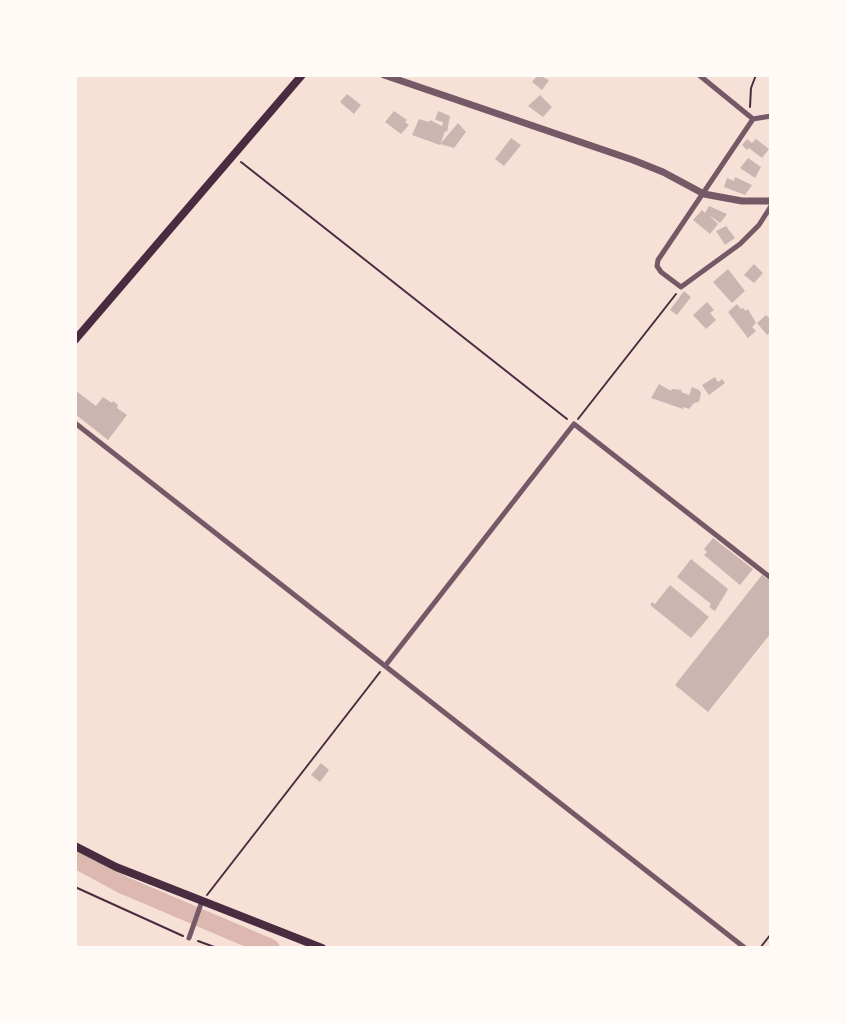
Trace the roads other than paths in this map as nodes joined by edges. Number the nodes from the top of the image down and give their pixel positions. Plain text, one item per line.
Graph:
1 (302, 75) edge
2 (384, 75) edge
3 (699, 75) edge
4 (771, 116) edge
5 (752, 117) junction
6 (704, 194) junction
7 (771, 203) edge
8 (75, 340) edge
9 (75, 423) edge
10 (771, 578) edge
11 (385, 666) junction
12 (75, 846) edge
13 (202, 901) junction
14 (189, 938) road end
15 (322, 948) edge
16 (745, 948) edge

1 - 8 main road
2 - 6 street
3 - 5 street
4 - 5 street
5 - 6 street
6 - 7 street
6 - 7 street
9 - 11 street
10 - 11 street
11 - 16 street
12 - 13 main road
13 - 14 street
13 - 15 main road

